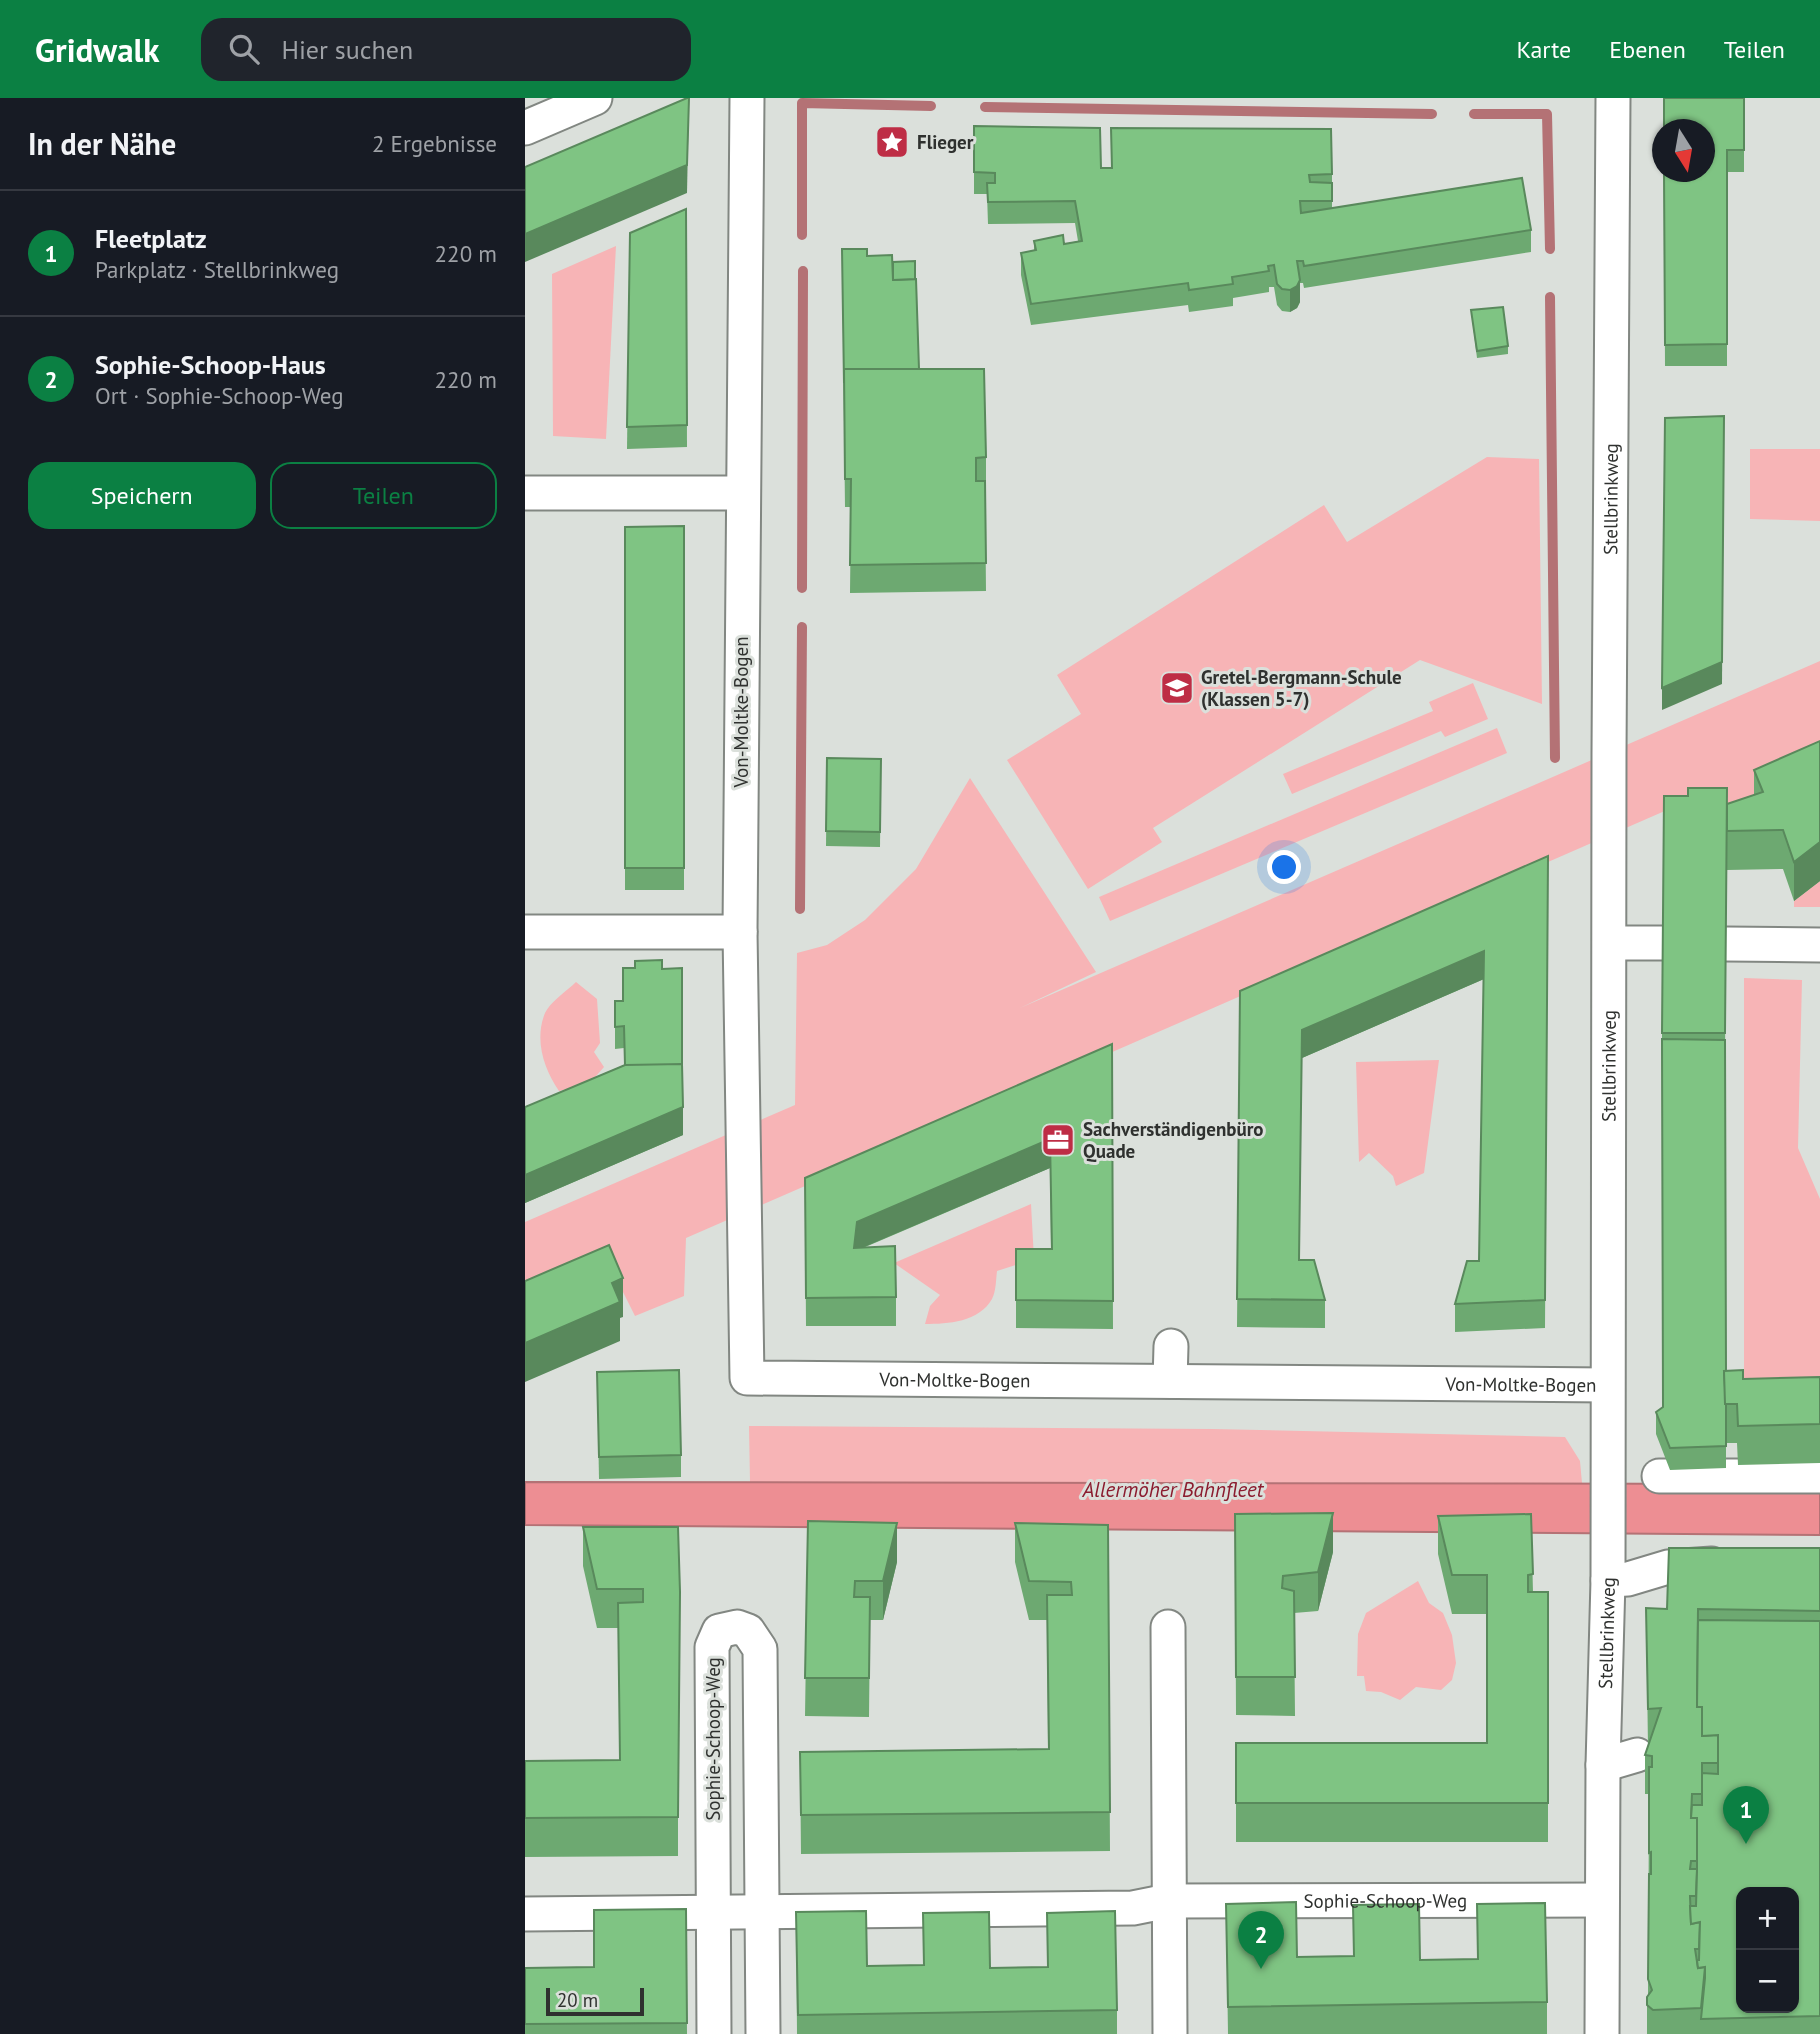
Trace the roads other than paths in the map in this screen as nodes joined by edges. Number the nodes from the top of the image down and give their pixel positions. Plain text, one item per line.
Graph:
1 (595, 98) edge
2 (747, 98) edge
3 (1613, 98) edge
4 (525, 128) edge
5 (525, 493) edge
6 (743, 493) junction
7 (525, 932) edge
8 (740, 932) junction
9 (1610, 943) junction
10 (1664, 943) edge
11 (1726, 944) edge
12 (1820, 945) edge
13 (1171, 1346) dead end
14 (1170, 1381) junction
15 (1607, 1385) junction
16 (1660, 1476) dead end
17 (1820, 1476) edge
18 (1745, 1562) edge
19 (1608, 1580) junction
20 (1168, 1628) dead end
21 (1637, 1755) dead end
22 (1603, 1765) junction
23 (1602, 1899) junction
24 (1168, 1900) junction
25 (761, 1910) junction
26 (713, 1911) junction
27 (525, 1914) edge
28 (714, 2034) edge
29 (763, 2034) edge
30 (1170, 2034) edge
31 (1602, 2034) edge

1 - 4 street
2 - 6 street, Von-Moltke-Bogen
3 - 9 street, Stellbrinkweg
5 - 6 street
6 - 8 street, Von-Moltke-Bogen
7 - 8 street
8 - 14 street, Von-Moltke-Bogen
9 - 10 street
9 - 15 street, Stellbrinkweg
11 - 12 street
13 - 14 street
14 - 15 street, Von-Moltke-Bogen
15 - 19 street, Stellbrinkweg
16 - 17 street
18 - 19 street
19 - 22 street, Stellbrinkweg
20 - 24 street
21 - 22 street
22 - 23 street, Stellbrinkweg
23 - 24 street, Sophie-Schoop-Weg
23 - 31 street, Stellbrinkweg
24 - 25 street, Sophie-Schoop-Weg
24 - 30 street
25 - 26 street, Sophie-Schoop-Weg
25 - 26 street, Sophie-Schoop-Weg
25 - 29 street, Sophie-Schoop-Weg
26 - 27 street, Sophie-Schoop-Weg
26 - 28 street, Sophie-Schoop-Weg

